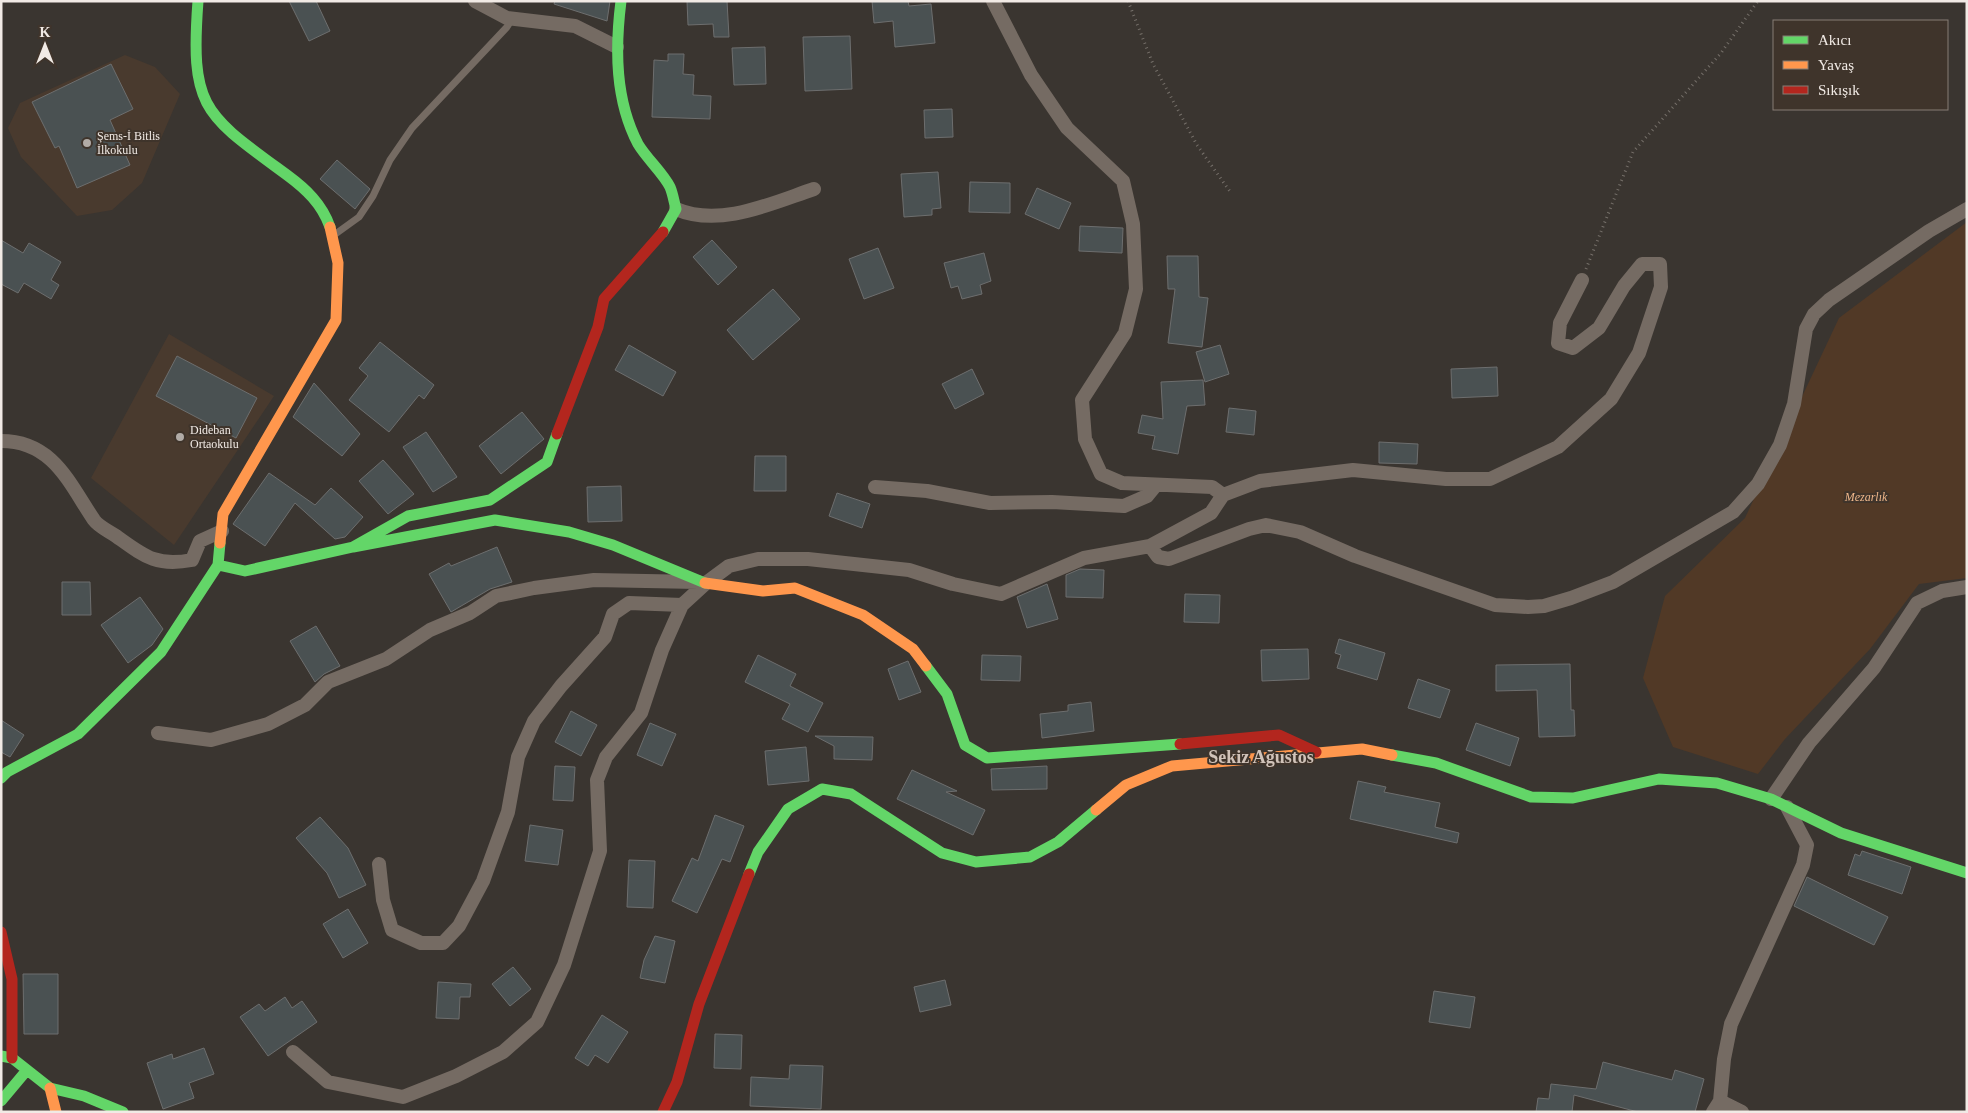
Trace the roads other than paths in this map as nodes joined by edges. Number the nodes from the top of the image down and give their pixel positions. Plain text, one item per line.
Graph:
1 (198, 1) edge
2 (475, 1) edge
3 (621, 1) edge
4 (993, 1) edge
5 (512, 19) junction
6 (616, 47) junction
7 (814, 189) dead end
8 (676, 209) junction
9 (1967, 209) edge
10 (332, 236) junction
11 (1582, 280) road end
12 (1, 441) edge
13 (1156, 485) junction
14 (876, 487) dead end
15 (1224, 495) junction
16 (222, 531) junction
17 (1150, 546) junction
18 (353, 547) junction
19 (218, 566) junction
20 (706, 583) junction
21 (1967, 587) edge
22 (682, 605) junction
23 (158, 733) dead end
24 (1318, 753) junction
25 (1, 778) edge
26 (1771, 799) junction
27 (1787, 807) junction
28 (379, 864) dead end
29 (1967, 873) edge
30 (1, 932) edge
31 (293, 1052) dead end
32 (7, 1057) edge
33 (27, 1070) junction
34 (50, 1088) junction
35 (1, 1101) edge
36 (1716, 1106) edge
37 (56, 1112) edge
38 (123, 1112) edge
39 (663, 1112) edge
40 (1742, 1112) edge

1 - 10 street
2 - 5 street
3 - 6 street
4 - 13 street
5 - 6 street
5 - 10 lane
6 - 8 street
7 - 8 street
8 - 18 street
9 - 17 street
10 - 16 street
11 - 15 street
12 - 16 street
13 - 14 street
13 - 15 street
15 - 17 street
16 - 19 street
17 - 20 street
18 - 19 street
18 - 20 street
19 - 25 street
20 - 22 street
20 - 23 street
20 - 24 street
21 - 26 street
22 - 28 street
22 - 31 street
24 - 26 street
24 - 39 street
26 - 27 street
27 - 29 street
27 - 36 street
30 - 32 street
32 - 33 street
33 - 34 street
33 - 35 street
34 - 37 street
34 - 38 street
36 - 40 street

